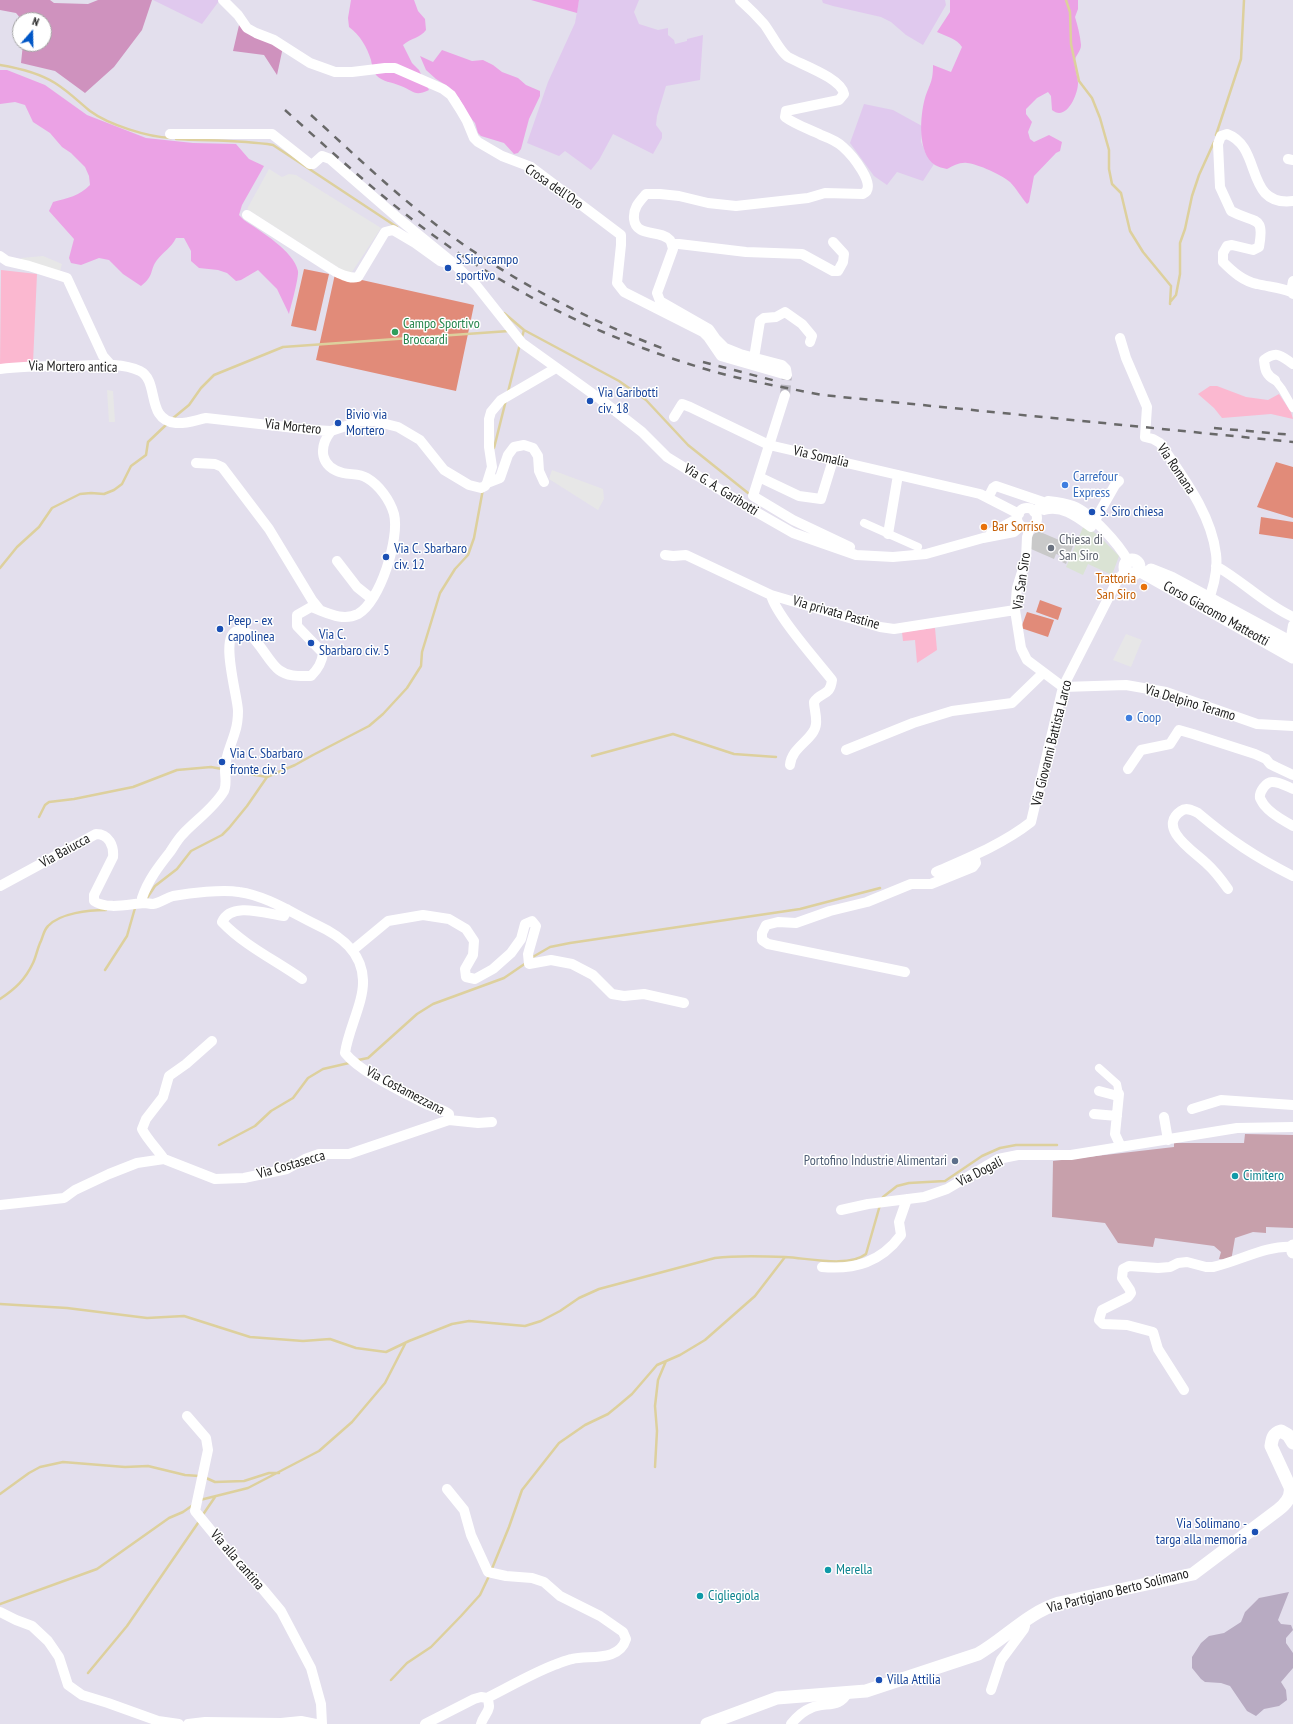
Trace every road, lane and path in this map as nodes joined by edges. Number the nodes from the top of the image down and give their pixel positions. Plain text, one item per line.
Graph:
1 (223, 0) edge
2 (740, 0) edge
3 (170, 134) dead end
4 (1293, 201) edge
5 (247, 215) dead end
6 (833, 242) dead end
7 (672, 244) junction
8 (0, 256) edge
9 (453, 263) junction
10 (1293, 281) edge
11 (1292, 293) edge
12 (1120, 338) dead end
13 (810, 342) dead end
14 (754, 358) junction
15 (1293, 364) edge
16 (111, 365) junction
17 (556, 368) junction
18 (0, 369) edge
19 (144, 374) joint
20 (1274, 380) joint
21 (785, 395) tunnel mouth
22 (1293, 408) edge
23 (674, 417) dead end
24 (331, 431) junction
25 (769, 445) junction
26 (833, 460) junction
27 (196, 463) dead end
28 (898, 475) junction
29 (759, 477) junction
30 (1120, 481) dead end
31 (544, 482) dead end
32 (488, 483) junction
33 (984, 496) junction
34 (1046, 503) junction
35 (1035, 514) junction
36 (1094, 522) junction
37 (864, 523) dead end
38 (1019, 523) junction
39 (888, 534) junction
40 (918, 547) dead end
41 (665, 555) dead end
42 (893, 557) junction
43 (337, 561) dead end
44 (1132, 566) junction
45 (1216, 566) junction
46 (771, 595) junction
47 (372, 599) junction
48 (1208, 604) junction
49 (320, 610) junction
50 (1016, 610) junction
51 (1293, 616) edge
52 (1293, 624) edge
53 (1291, 643) edge
54 (1293, 657) edge
55 (1043, 673) junction
56 (1063, 687) junction
57 (1293, 726) edge
58 (846, 750) dead end
59 (790, 765) dead end
60 (1128, 769) dead end
61 (1293, 775) edge
62 (1293, 789) edge
63 (1293, 826) edge
64 (974, 855) junction
65 (936, 872) dead end
66 (1293, 876) edge
67 (0, 886) edge
68 (1228, 889) dead end
69 (144, 903) junction
70 (287, 909) junction
71 (353, 950) junction
72 (906, 972) dead end
73 (302, 979) dead end
74 (684, 1003) dead end
75 (212, 1041) dead end
76 (1099, 1068) dead end
77 (1099, 1091) dead end
78 (1119, 1094) junction
79 (1293, 1105) edge
80 (1192, 1109) dead end
81 (1094, 1114) dead end
82 (1117, 1116) junction
83 (1164, 1118) dead end
84 (450, 1120) junction
85 (492, 1122) dead end
86 (1293, 1128) edge
87 (1168, 1140) junction
88 (1121, 1147) junction
89 (164, 1159) junction
90 (907, 1199) junction
91 (0, 1205) edge
92 (841, 1210) dead end
93 (1293, 1246) edge
94 (1293, 1252) edge
95 (822, 1267) dead end
96 (1184, 1390) dead end
97 (187, 1416) dead end
98 (1293, 1443) edge
99 (447, 1489) dead end
100 (0, 1612) edge
101 (1023, 1622) junction
102 (991, 1690) dead end
103 (847, 1693) junction
104 (487, 1698) junction
105 (179, 1724) edge
106 (188, 1724) edge
107 (316, 1724) edge
108 (322, 1724) edge
109 (425, 1724) edge
110 (481, 1724) edge
111 (707, 1724) edge
112 (791, 1724) edge

1 - 14 street, Crosa dell'Oro
2 - 7 street
3 - 9 street, Via G. A. Garibotti
4 - 11 street
5 - 9 street
6 - 7 street
7 - 14 street
8 - 16 street
9 - 17 street, Via G. A. Garibotti
10 - 11 street
12 - 45 street, Via Romana
13 - 14 street
15 - 20 street
16 - 18 street, Via Mortero antica
16 - 19 street, Via Mortero antica
17 - 32 street
17 - 42 street, Via G. A. Garibotti
19 - 24 street, Via Mortero
20 - 22 street
21 - 25 street
23 - 25 street, Via Somalia
24 - 32 street, Via Mortero
24 - 47 street
25 - 26 street, Via Somalia
25 - 29 street
26 - 28 street, Via Somalia
26 - 29 street
27 - 49 street
28 - 33 street, Via Somalia
28 - 39 street
29 - 42 street
30 - 36 street
31 - 32 street
33 - 34 street
33 - 38 street, Via Somalia
34 - 35 street
34 - 36 street
35 - 38 street
35 - 38 street
35 - 44 street
36 - 44 street
37 - 39 street
38 - 42 street, Via G. A. Garibotti
38 - 50 street, Via San Siro
39 - 40 street
41 - 46 street, Via privata Pastine
43 - 47 street
44 - 48 street, Corso Giacomo Matteotti
44 - 56 street, Via Giovanni Battista Larco
45 - 48 street, Via Romana
45 - 51 street
46 - 50 street, Via privata Pastine
46 - 59 street
47 - 49 street
48 - 53 street, Corso Giacomo Matteotti
48 - 54 street, Corso Giacomo Matteotti
49 - 69 street
50 - 55 street, Via San Siro
52 - 53 street
55 - 56 street, Via San Siro
55 - 58 street
56 - 57 street, Via Delpino Teramo
56 - 64 street, Via Giovanni Battista Larco
60 - 61 street
62 - 63 street
64 - 65 street, Via Giovanni Battista Larco
64 - 72 street
66 - 68 street
67 - 69 street, Via Baiucca
69 - 70 street, Via Costamezzana
70 - 71 street, Via Costamezzana
70 - 73 street
71 - 74 street
71 - 84 street, Via Costamezzana
75 - 89 street
76 - 78 street
77 - 78 street
78 - 82 street
79 - 80 street
81 - 82 street
82 - 88 street
83 - 87 street
84 - 85 street, Via Costasecca
84 - 89 street, Via Costasecca
86 - 87 street, Via Dogali
87 - 88 street, Via Dogali
88 - 90 street, Via Dogali
89 - 91 street, Via Costasecca
90 - 92 street, Via Dogali
90 - 95 street
93 - 94 street
93 - 96 street
97 - 108 street, Via alla cantina
98 - 101 street, Via Partigiano Berto Solimano
99 - 104 street
100 - 105 street
101 - 102 street
101 - 103 street, Via Partigiano Berto Solimano
103 - 111 street, Via Partigiano Berto Solimano
103 - 112 street
104 - 109 street
104 - 110 street
106 - 107 street

